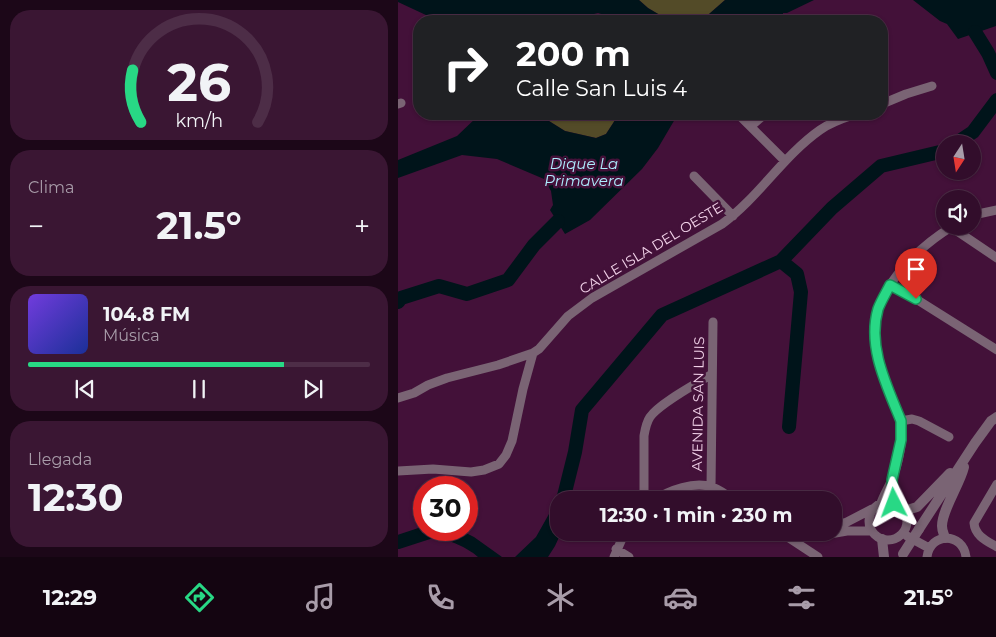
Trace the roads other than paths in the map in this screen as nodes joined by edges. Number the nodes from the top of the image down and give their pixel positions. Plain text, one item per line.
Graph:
1 (932, 86) dead end
2 (888, 102) edge
3 (744, 120) edge
4 (758, 120) edge
5 (841, 120) edge
6 (751, 126) junction
7 (786, 161) junction
8 (694, 176) dead end
9 (996, 210) edge
10 (981, 213) edge
11 (733, 216) junction
12 (941, 235) edge
13 (963, 235) edge
14 (996, 258) edge
15 (890, 285) junction
16 (713, 322) dead end
17 (996, 350) edge
18 (533, 354) junction
19 (712, 374) junction
20 (398, 398) edge
21 (996, 417) edge
22 (901, 421) junction
23 (949, 436) dead end
24 (966, 456) junction
25 (398, 471) edge
26 (892, 480) junction
27 (996, 484) edge
28 (711, 487) junction
29 (644, 491) edge
30 (672, 491) edge
31 (718, 491) edge
32 (881, 503) junction
33 (894, 503) junction
34 (872, 509) junction
35 (904, 511) junction
36 (842, 524) edge
37 (842, 531) edge
38 (872, 531) junction
39 (903, 533) junction
40 (945, 538) junction
41 (882, 539) junction
42 (621, 541) edge
43 (793, 541) edge
44 (810, 541) edge
45 (996, 547) edge
46 (809, 552) junction
47 (928, 552) edge
48 (615, 553) edge
49 (902, 555) edge
50 (629, 557) edge
51 (818, 557) edge
52 (884, 557) edge
53 (966, 557) edge

1 - 2 street
3 - 6 street
4 - 6 street
5 - 7 street, CALLE ISLA DEL OESTE
6 - 7 street
7 - 11 street, CALLE ISLA DEL OESTE
8 - 11 street
9 - 10 street
11 - 18 street, CALLE ISLA DEL OESTE
12 - 15 street
13 - 14 street
15 - 17 street
15 - 22 street
16 - 19 street, AVENIDA SAN LUIS
18 - 20 street, CALLE ISLA DEL OESTE
18 - 25 street, CALLE ISLA DEL OESTE
19 - 28 street, AVENIDA SAN LUIS
19 - 29 street
21 - 24 street
22 - 23 street
22 - 26 street
24 - 35 street
24 - 40 street
24 - 49 street, bridge
26 - 32 street
26 - 33 street
27 - 45 street
28 - 30 street
28 - 31 street
32 - 33 street
32 - 34 street
33 - 35 street
34 - 36 street
34 - 38 street
35 - 39 street
37 - 38 street
38 - 41 street
39 - 41 street
39 - 47 street
40 - 47 street
40 - 53 street
41 - 52 street
42 - 48 street
43 - 46 street
44 - 46 street
46 - 51 street
48 - 50 street

